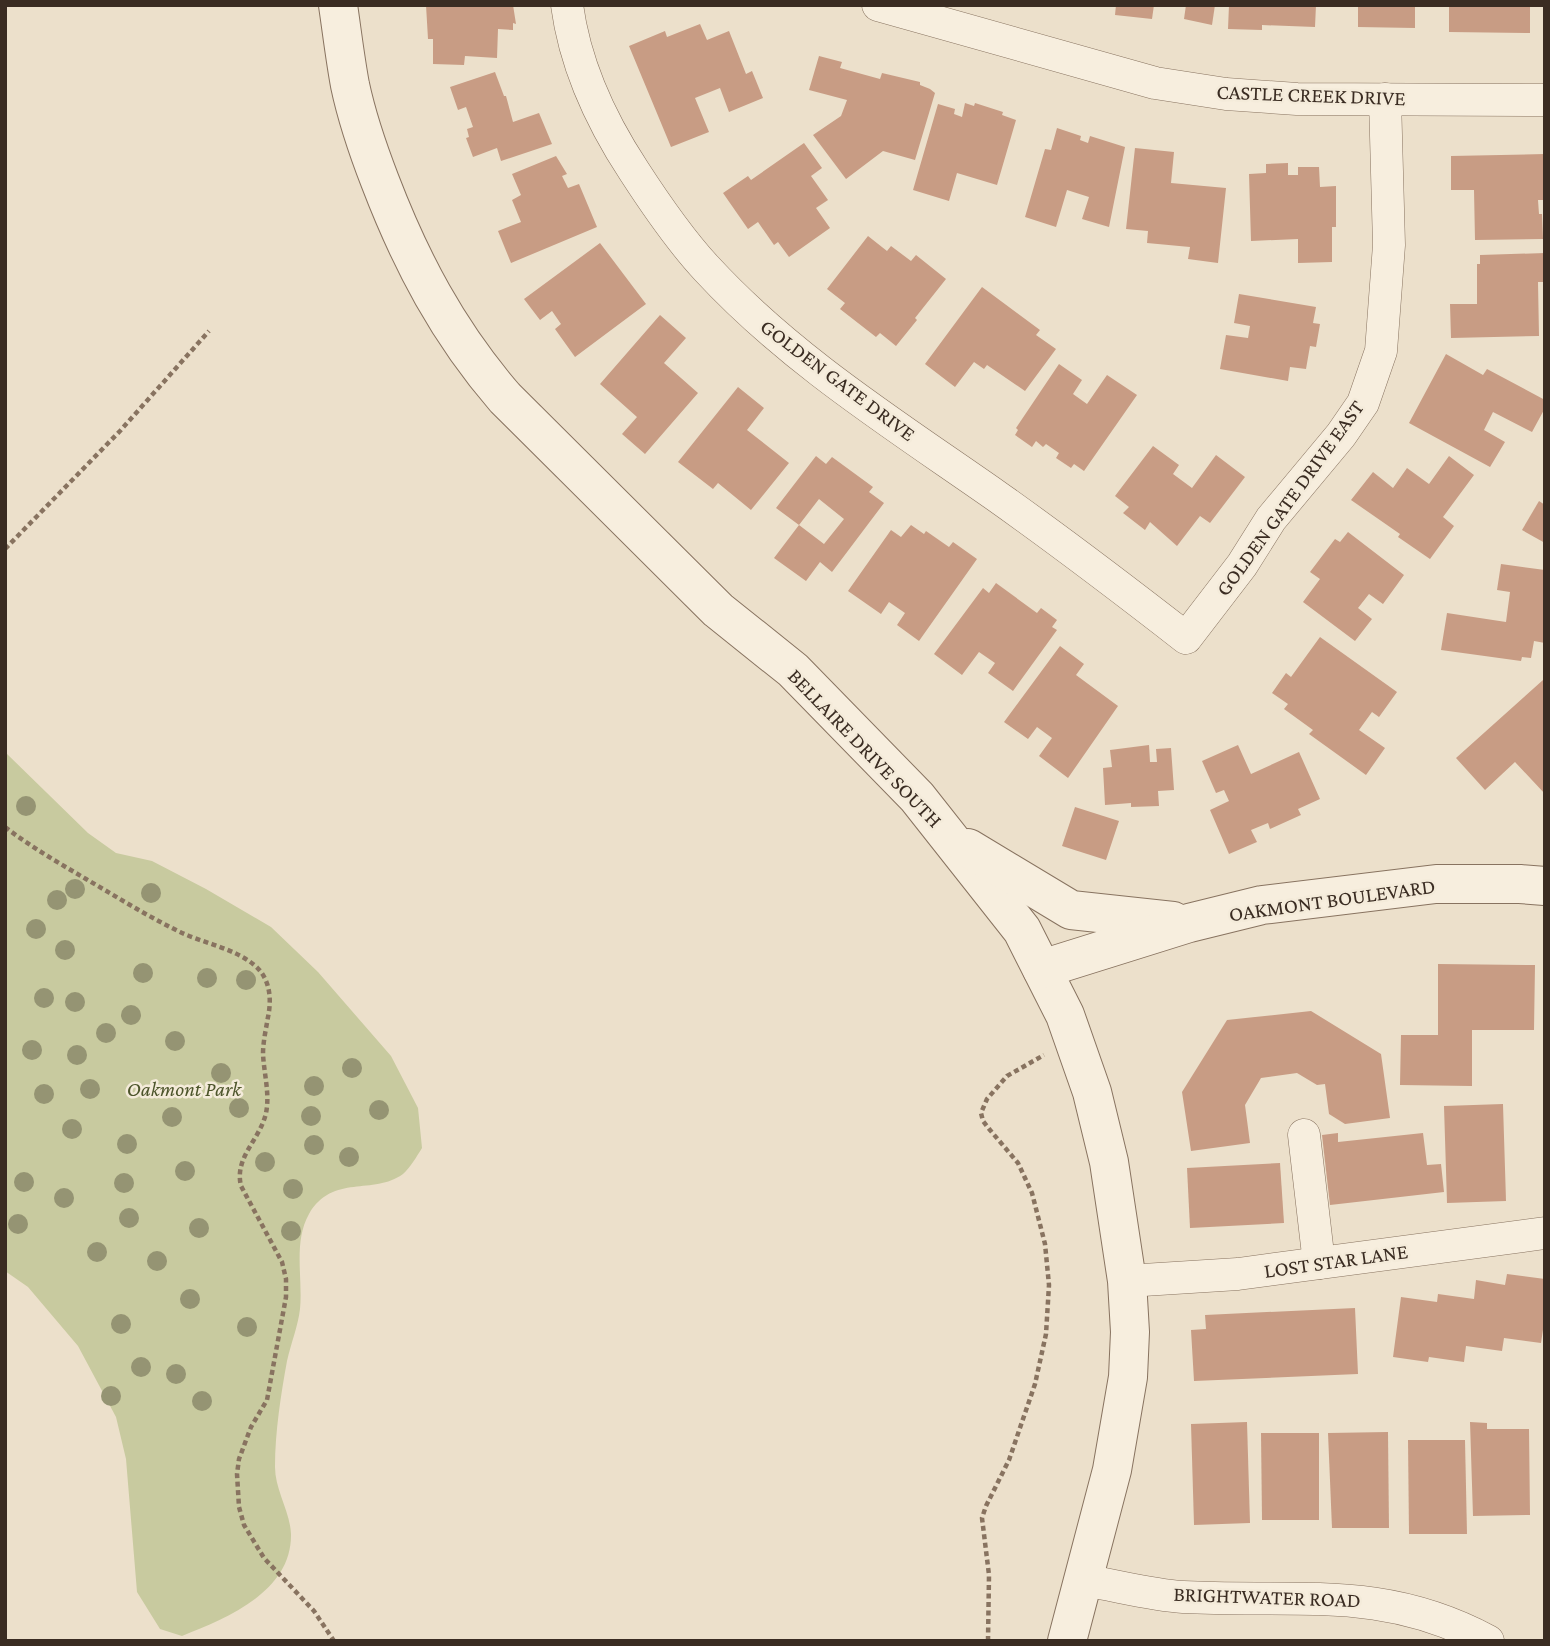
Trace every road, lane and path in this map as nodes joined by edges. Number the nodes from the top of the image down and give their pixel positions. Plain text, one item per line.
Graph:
1 (338, 5) edge
2 (567, 5) edge
3 (878, 5) edge
4 (1385, 99) junction
5 (1545, 100) edge
6 (209, 331) dead end
7 (5, 549) edge
8 (1186, 638) joint
9 (5, 827) edge
10 (948, 836) junction
11 (1545, 886) edge
12 (1189, 923) junction
13 (1042, 969) junction
14 (1074, 1042) junction
15 (1304, 1135) dead end
16 (1545, 1233) edge
17 (1319, 1263) junction
18 (1127, 1281) junction
19 (1082, 1580) junction
20 (334, 1641) edge
21 (988, 1641) edge
22 (1068, 1641) edge
23 (1488, 1641) edge

1 - 10 street, BELLAIRE DRIVE SOUTH
2 - 8 street, GOLDEN GATE DRIVE
3 - 4 street, CASTLE CREEK DRIVE
4 - 5 street, CASTLE CREEK DRIVE
4 - 8 street, GOLDEN GATE DRIVE EAST
6 - 7 path
9 - 20 path
10 - 12 street
10 - 13 street, BELLAIRE DRIVE SOUTH
11 - 12 street, OAKMONT BOULEVARD
12 - 13 street, OAKMONT BOULEVARD
13 - 14 street, BELLAIRE DRIVE SOUTH
14 - 18 street, BELLAIRE DRIVE SOUTH
14 - 21 path
15 - 17 street
16 - 17 street, LOST STAR LANE
17 - 18 street, LOST STAR LANE
18 - 19 street, BELLAIRE DRIVE SOUTH
19 - 22 street, BELLAIRE DRIVE SOUTH
19 - 23 street, BRIGHTWATER ROAD

